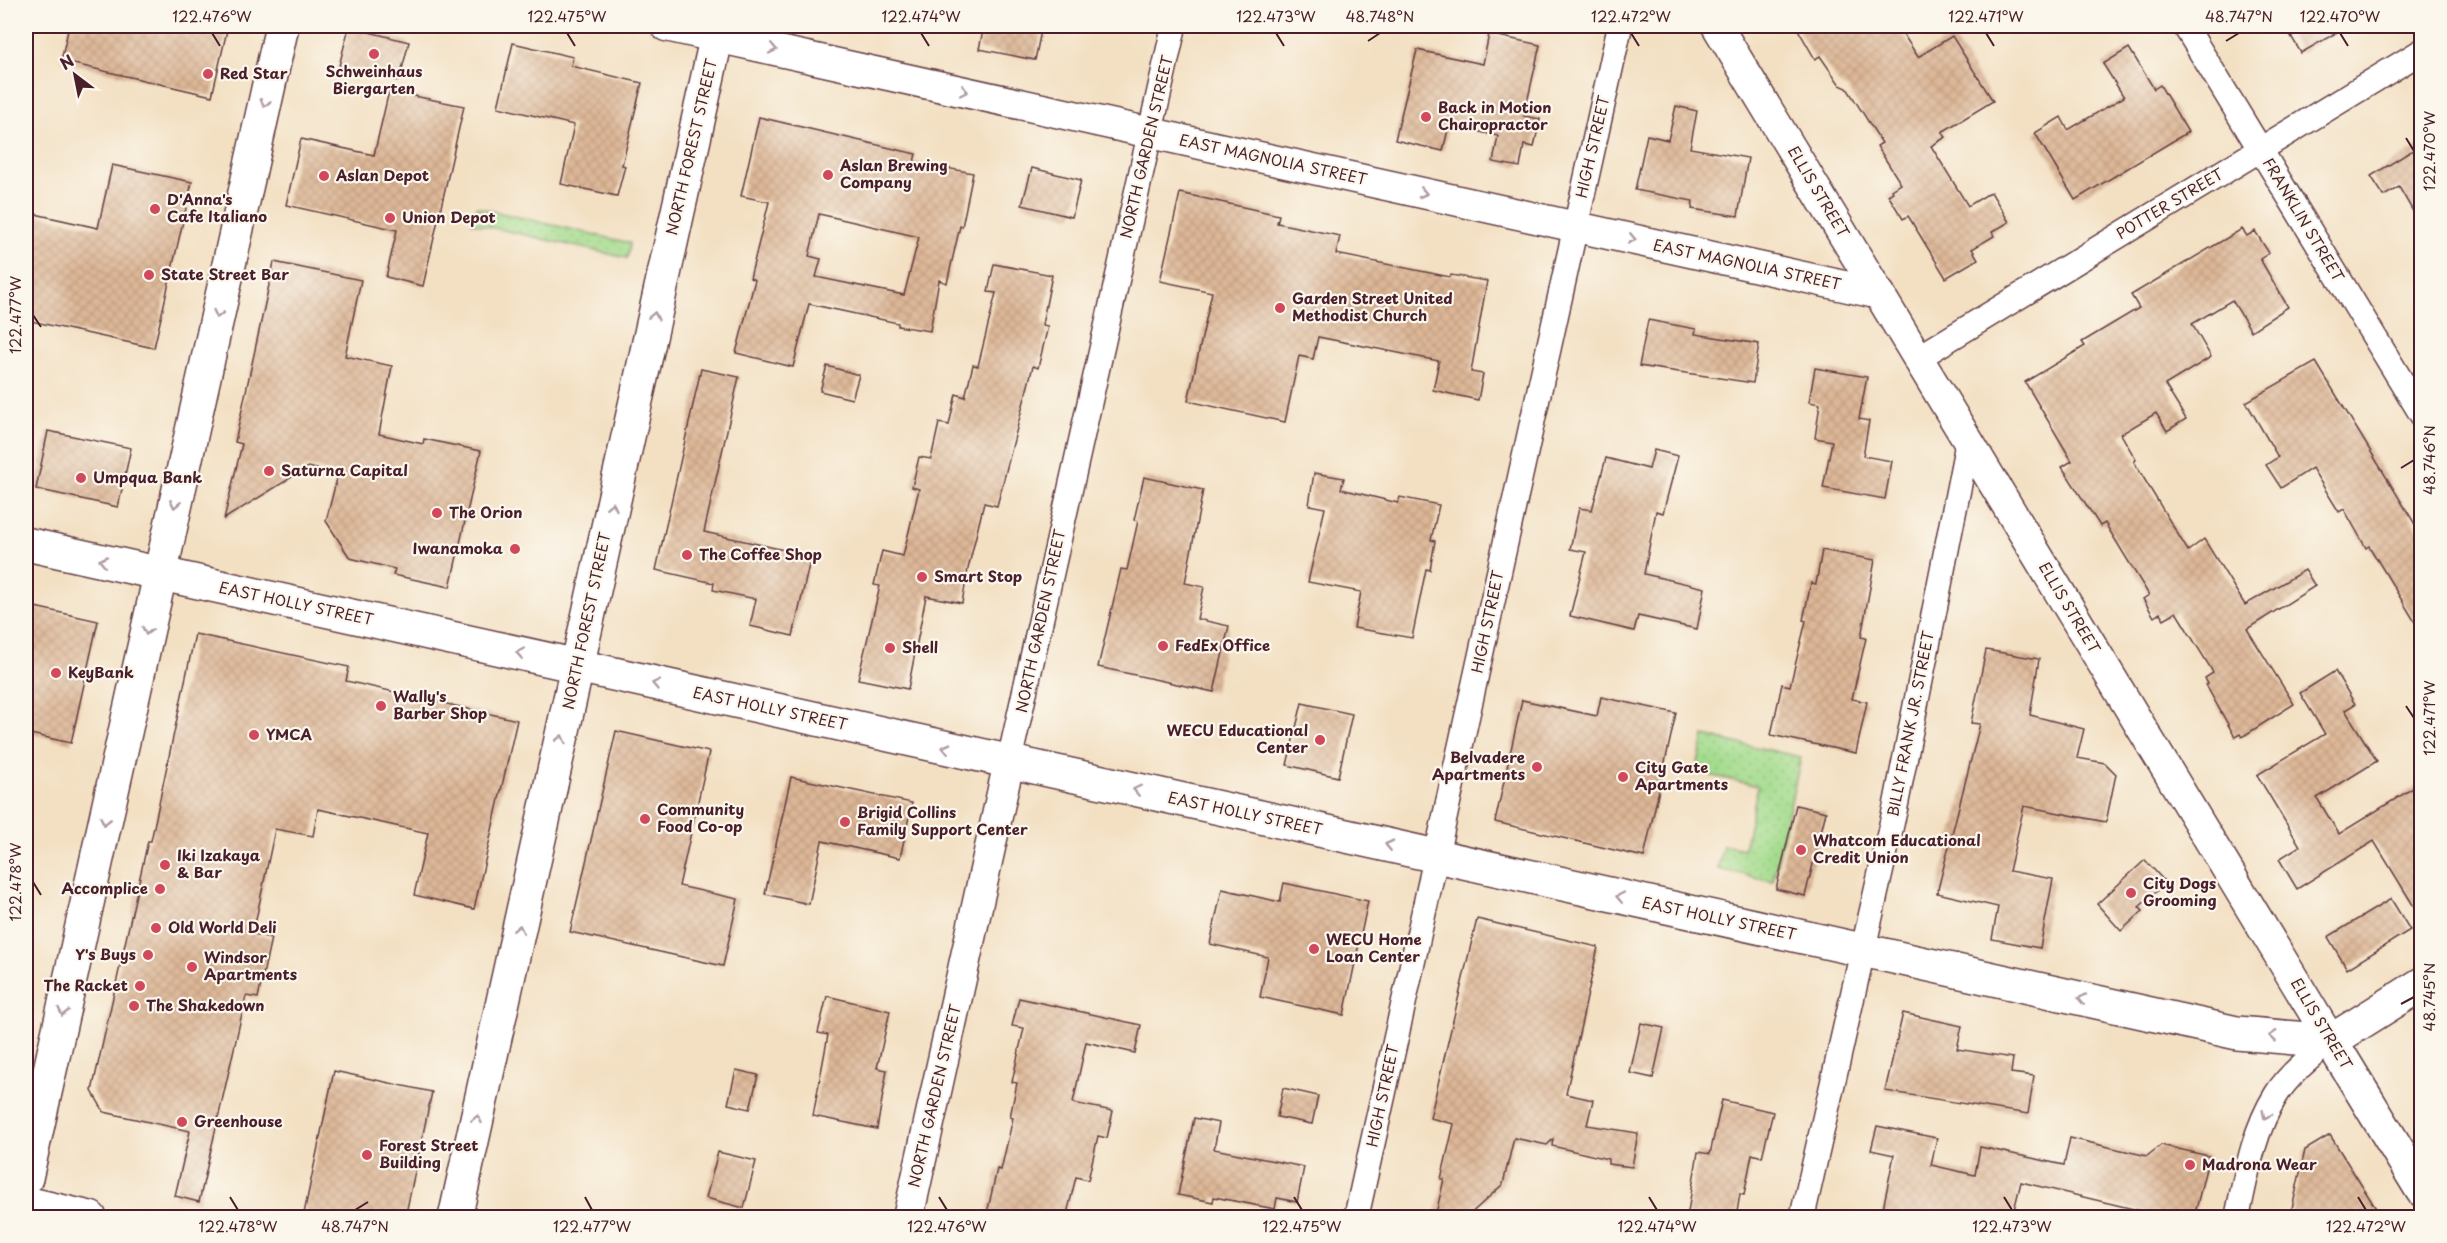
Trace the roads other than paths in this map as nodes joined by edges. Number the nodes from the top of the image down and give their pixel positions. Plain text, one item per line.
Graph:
1 (282, 26) edge
2 (666, 26) edge
3 (1174, 26) edge
4 (1620, 26) edge
5 (1717, 26) edge
6 (2185, 26) edge
7 (717, 31) edge
8 (2421, 51) edge
9 (1150, 132) junction
10 (2260, 149) junction
11 (1575, 227) junction
12 (1880, 294) junction
13 (1918, 358) junction
14 (2421, 415) edge
15 (1968, 441) junction
16 (26, 544) edge
17 (160, 574) junction
18 (577, 666) junction
19 (1009, 762) junction
20 (1436, 856) junction
21 (1862, 950) junction
22 (2421, 984) edge
23 (2331, 1041) junction
24 (26, 1178) edge
25 (2421, 1190) edge
26 (26, 1203) edge
27 (90, 1218) edge
28 (455, 1218) edge
29 (908, 1218) edge
30 (1356, 1218) edge
31 (1803, 1218) edge
32 (2237, 1218) edge

1 -> 17 main road
2 - 7 street, EAST MAGNOLIA STREET
3 - 9 street, NORTH GARDEN STREET
4 - 11 street, HIGH STREET
5 - 12 street, ELLIS STREET
6 - 10 street, FRANKLIN STREET
7 -> 9 street, EAST MAGNOLIA STREET
18 -> 7 main road, NORTH FOREST STREET
8 - 10 street, POTTER STREET
9 -> 11 street, EAST MAGNOLIA STREET
9 - 19 street, NORTH GARDEN STREET
10 - 13 street, POTTER STREET
10 - 14 street, FRANKLIN STREET
11 -> 12 street, EAST MAGNOLIA STREET
11 - 20 street, HIGH STREET
12 - 13 street, ELLIS STREET
13 - 15 street, ELLIS STREET
15 - 21 street, BILLY FRANK JR. STREET
15 - 23 street, ELLIS STREET
17 -> 16 main road, EAST HOLLY STREET
18 -> 17 main road, EAST HOLLY STREET
17 -> 24 main road
19 -> 18 main road, EAST HOLLY STREET
28 -> 18 main road, NORTH FOREST STREET
20 -> 19 main road, EAST HOLLY STREET
19 - 29 street, NORTH GARDEN STREET
21 -> 20 main road, EAST HOLLY STREET
20 - 30 street, HIGH STREET
23 -> 21 main road, EAST HOLLY STREET
21 - 31 street, BILLY FRANK JR. STREET
22 - 23 main road
23 - 25 main road, ELLIS STREET
23 -> 32 street
26 - 27 main road

